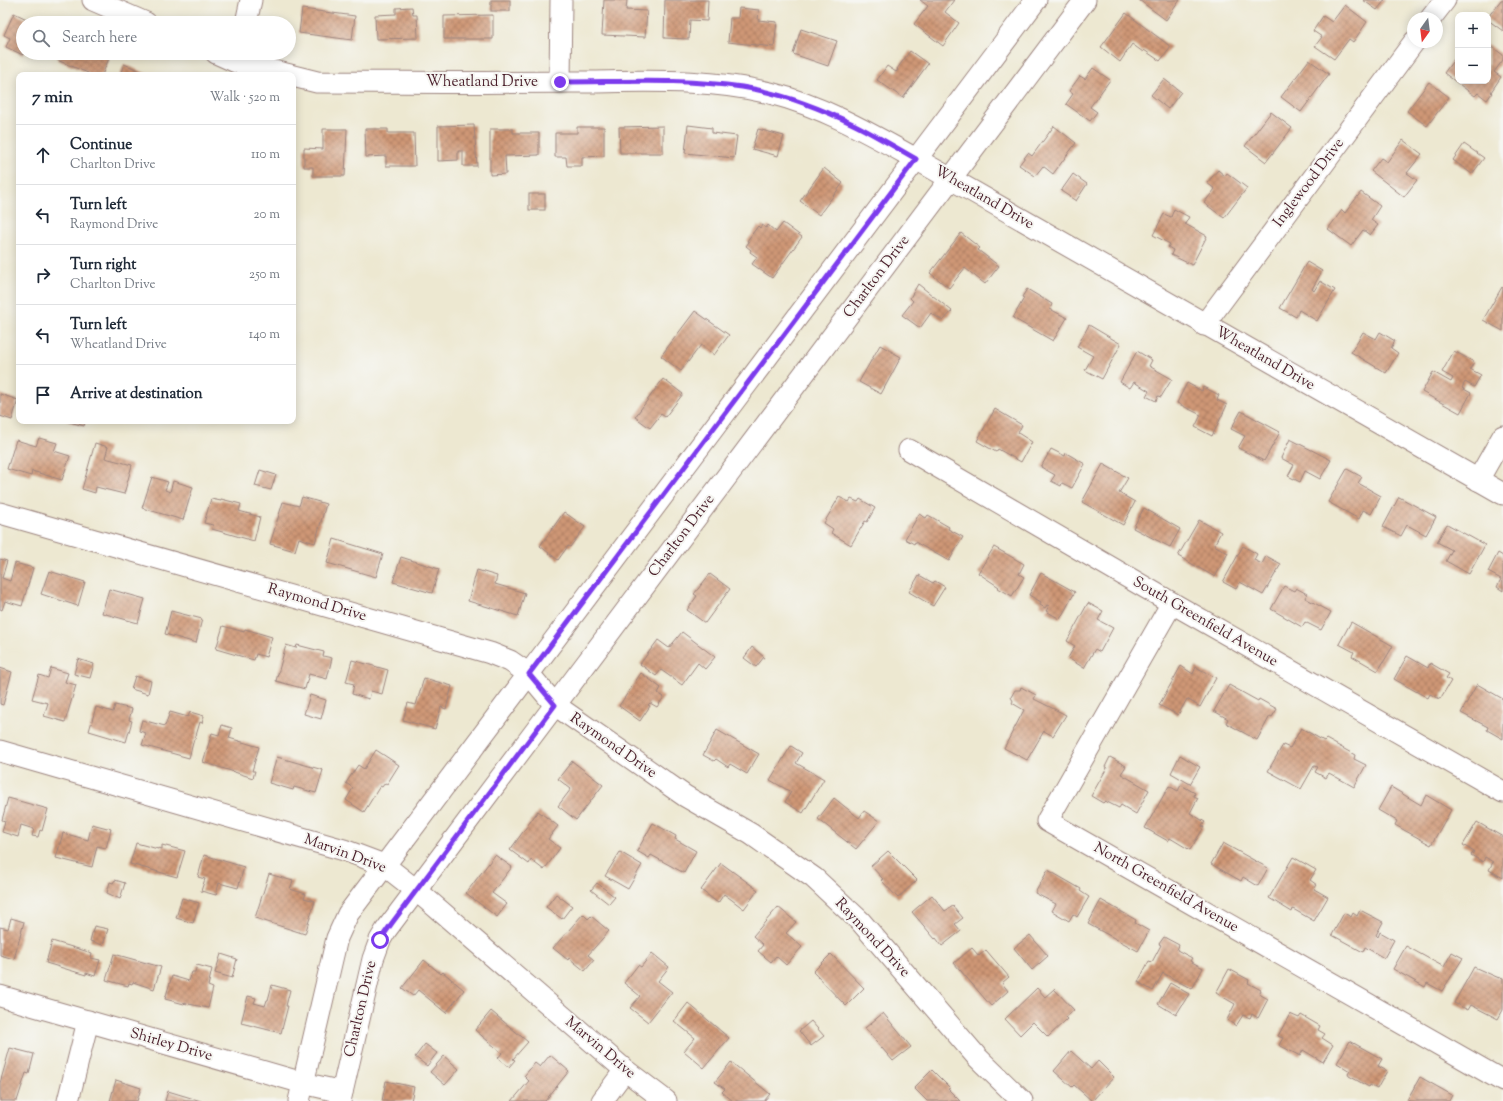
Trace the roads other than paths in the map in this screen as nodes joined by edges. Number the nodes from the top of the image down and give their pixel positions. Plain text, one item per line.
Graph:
1 (93, 0) edge
2 (251, 0) edge
3 (561, 0) edge
4 (1036, 0) edge
5 (1085, 0) edge
6 (1445, 0) edge
7 (1436, 12) edge
8 (130, 16) edge
9 (248, 16) edge
10 (1410, 48) edge
11 (246, 60) edge
12 (283, 72) edge
13 (296, 76) edge
14 (560, 82) junction
15 (916, 159) junction
16 (951, 179) junction
17 (1204, 325) junction
18 (1503, 436) edge
19 (909, 450) dead end
20 (1478, 480) junction
21 (1503, 494) edge
22 (0, 513) edge
23 (1172, 603) junction
24 (529, 674) junction
25 (555, 705) junction
26 (0, 751) edge
27 (1503, 792) edge
28 (384, 865) junction
29 (416, 890) junction
30 (0, 996) edge
31 (88, 1021) junction
32 (625, 1070) junction
33 (1503, 1081) edge
34 (301, 1092) edge
35 (341, 1097) edge
36 (68, 1101) edge
37 (602, 1101) edge
38 (666, 1101) edge
39 (1022, 1101) edge

1 - 8 street
2 - 9 street
3 - 14 street
4 - 15 street
5 - 16 street, Charlton Drive
6 - 7 street
10 - 17 street, Inglewood Drive
11 - 12 street, Wheatland Drive
13 - 14 street, Wheatland Drive
14 - 15 street, Wheatland Drive
15 - 16 street, Wheatland Drive
15 - 24 street
16 - 17 street, Wheatland Drive
16 - 25 street, Charlton Drive
17 - 20 street, Wheatland Drive
18 - 20 street
19 - 23 street, South Greenfield Avenue
20 - 21 street, Wheatland Drive
22 - 24 street, Raymond Drive
23 - 27 street, South Greenfield Avenue
23 - 33 street, North Greenfield Avenue
24 - 25 street, Raymond Drive
24 - 28 street
25 - 29 street, Charlton Drive
25 - 39 street, Raymond Drive
26 - 28 street, Marvin Drive
28 - 29 street, Marvin Drive
28 - 34 street
29 - 32 street, Marvin Drive
29 - 35 street, Charlton Drive
30 - 31 street, Shirley Drive
31 - 34 street, Shirley Drive
31 - 36 street
32 - 37 street
32 - 38 street, Marvin Drive
34 - 35 street, Shirley Drive

